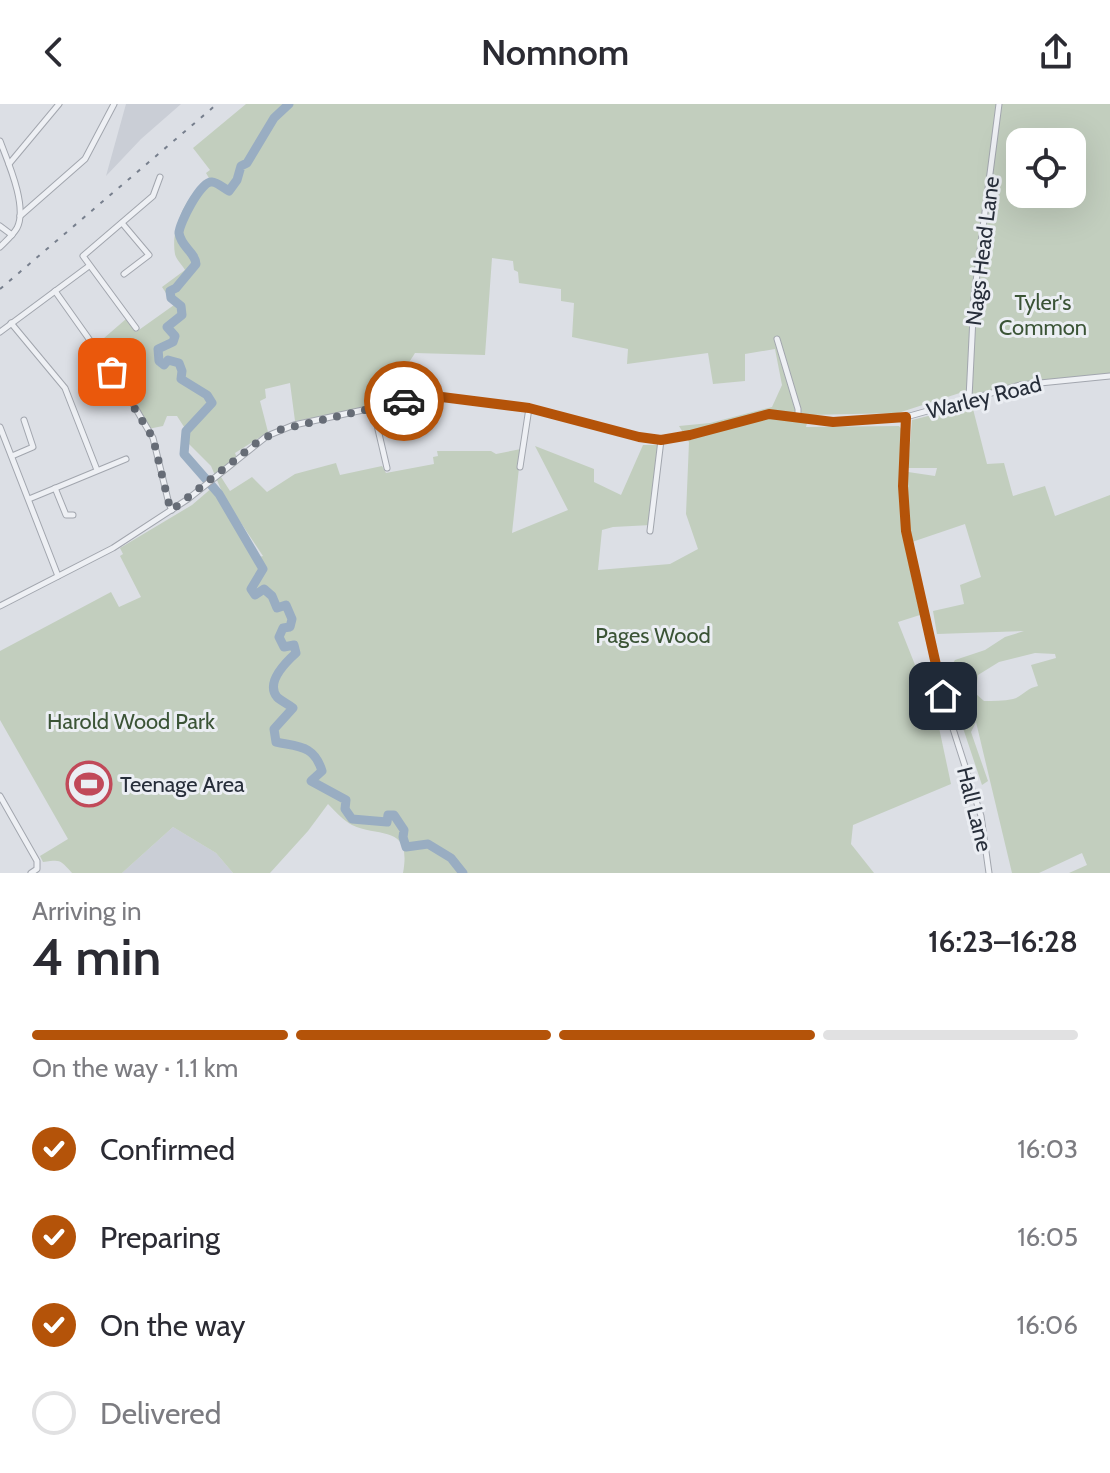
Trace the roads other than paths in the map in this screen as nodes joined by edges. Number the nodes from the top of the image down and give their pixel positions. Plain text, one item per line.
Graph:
1 (59, 104) edge
2 (114, 104) edge
3 (999, 104) edge
4 (0, 141) edge
5 (9, 164) junction
6 (160, 177) dead end
7 (20, 216) junction
8 (122, 223) junction
9 (0, 226) edge
10 (12, 235) junction
11 (0, 247) edge
12 (89, 266) junction
13 (124, 274) dead end
14 (55, 291) junction
15 (11, 323) junction
16 (136, 328) dead end
17 (0, 332) edge
18 (777, 339) dead end
19 (1110, 376) edge
20 (969, 398) junction
21 (373, 408) junction
22 (529, 408) junction
23 (798, 417) junction
24 (906, 417) junction
25 (24, 420) dead end
26 (0, 427) edge
27 (661, 440) junction
28 (12, 456) junction
29 (126, 459) dead end
30 (520, 467) dead end
31 (387, 468) dead end
32 (97, 470) junction
33 (55, 488) junction
34 (29, 499) junction
35 (172, 510) junction
36 (73, 515) dead end
37 (650, 531) dead end
38 (58, 576) junction
39 (0, 606) edge
40 (0, 796) edge
41 (31, 873) edge
42 (989, 873) edge

1 - 5 street
2 - 7 street
3 - 20 street, Nags Head Lane
4 - 5 street
5 - 7 street
6 - 8 street
7 - 10 street
8 - 12 street
8 - 13 street
9 - 10 street
10 - 11 street
12 - 14 street
12 - 16 street
14 - 15 street
14 - 35 street
15 - 17 street
15 - 32 street
18 - 23 street
19 - 20 street, Warley Road
20 - 24 street, Warley Road
21 - 22 street
21 - 31 street
21 - 35 street
22 - 27 street
22 - 30 street
23 - 24 street, Warley Road
23 - 27 street, Warley Road
24 - 42 street, Hall Lane
25 - 28 street
26 - 28 street
27 - 37 street
28 - 34 street
29 - 32 street
32 - 33 street
33 - 34 street
33 - 36 street
34 - 38 street
35 - 38 street
38 - 39 street
40 - 41 street

